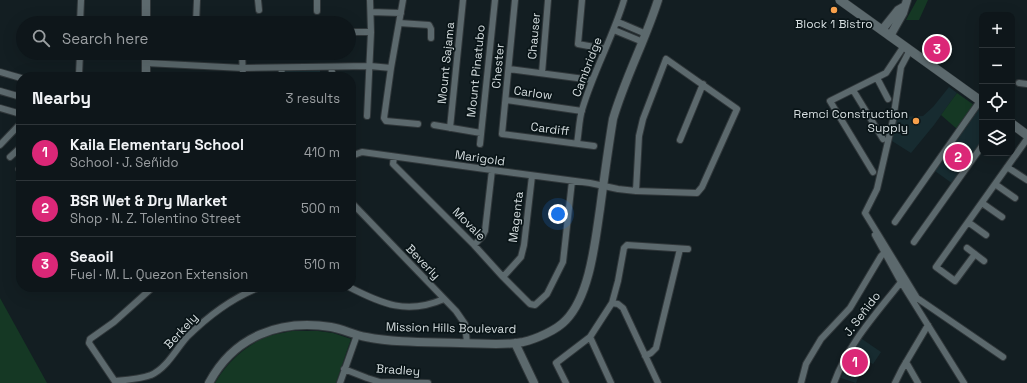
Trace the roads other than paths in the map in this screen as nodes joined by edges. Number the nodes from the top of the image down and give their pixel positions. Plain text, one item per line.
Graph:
1 (81, 0) edge
2 (146, 0) edge
3 (197, 0) edge
4 (258, 0) edge
5 (317, 0) edge
6 (370, 0) edge
7 (403, 0) edge
8 (463, 0) edge
9 (495, 0) edge
10 (515, 0) edge
11 (548, 0) edge
12 (582, 0) edge
13 (624, 0) edge
14 (658, 0) edge
15 (840, 0) edge
16 (906, 3) edge
17 (259, 10) dead end
18 (317, 11) dead end
19 (371, 12) junction
20 (401, 13) junction
21 (80, 16) edge
22 (146, 16) edge
23 (196, 16) edge
24 (618, 22) junction
25 (399, 23) junction
26 (614, 30) junction
27 (882, 30) junction
28 (356, 32) edge
29 (371, 32) junction
30 (646, 34) junction
31 (890, 36) junction
32 (431, 38) dead end
33 (643, 42) junction
34 (907, 48) junction
35 (605, 49) junction
36 (80, 60) edge
37 (242, 60) edge
38 (146, 63) joint
39 (370, 66) junction
40 (331, 67) junction
41 (243, 68) junction
42 (282, 68) junction
43 (391, 68) junction
44 (509, 69) junction
45 (0, 72) edge
46 (79, 72) edge
47 (146, 72) edge
48 (243, 72) edge
49 (282, 72) edge
50 (332, 72) edge
51 (542, 73) junction
52 (16, 77) edge
53 (877, 78) junction
54 (592, 80) junction
55 (1019, 83) dead end
56 (702, 84) junction
57 (1027, 84) edge
58 (853, 90) junction
59 (0, 91) edge
60 (16, 96) edge
61 (888, 99) dead end
62 (506, 100) junction
63 (979, 101) edge
64 (979, 105) edge
65 (0, 108) edge
66 (582, 111) junction
67 (16, 113) edge
68 (367, 116) dead end
69 (418, 124) dead end
70 (434, 125) dead end
71 (1015, 126) edge
72 (16, 128) edge
73 (450, 128) junction
74 (481, 133) junction
75 (502, 134) joint
76 (1027, 135) edge
77 (883, 139) dead end
78 (1027, 139) edge
79 (680, 140) dead end
80 (577, 143) junction
81 (480, 144) dead end
82 (0, 145) edge
83 (594, 146) dead end
84 (979, 150) edge
85 (16, 152) edge
86 (356, 154) edge
87 (10, 157) dead end
88 (394, 157) junction
89 (1007, 167) junction
90 (492, 170) junction
91 (873, 172) dead end
92 (532, 176) junction
93 (1027, 180) edge
94 (572, 181) junction
95 (995, 184) junction
96 (603, 186) junction
97 (636, 191) junction
98 (1015, 198) dead end
99 (982, 203) junction
100 (356, 207) edge
101 (1002, 217) dead end
102 (895, 222) dead end
103 (968, 222) junction
104 (875, 228) junction
105 (986, 235) dead end
106 (914, 242) dead end
107 (474, 245) junction
108 (966, 248) dead end
109 (680, 249) junction
110 (688, 249) dead end
111 (884, 253) junction
112 (974, 254) junction
113 (984, 261) dead end
114 (503, 277) junction
115 (901, 282) junction
116 (356, 291) edge
117 (147, 292) edge
118 (243, 292) edge
119 (444, 299) junction
120 (612, 303) junction
121 (928, 325) junction
122 (357, 334) junction
123 (590, 337) junction
124 (467, 343) junction
125 (515, 343) junction
126 (645, 356) junction
127 (1003, 357) dead end
128 (906, 362) junction
129 (344, 369) junction
130 (115, 382) edge
131 (209, 383) edge
132 (340, 383) edge
133 (422, 383) edge
134 (428, 383) edge
135 (534, 383) edge
136 (566, 383) edge
137 (611, 383) edge
138 (658, 383) edge
139 (801, 383) edge
140 (834, 383) edge
141 (895, 383) edge
142 (918, 383) edge
143 (964, 383) edge

1 - 21 street
2 - 22 street
3 - 23 street
4 - 17 street
5 - 18 street
6 - 19 street
7 - 20 street
8 - 73 street, Mount Sajama
9 - 74 street, Mount Pinatubo
10 - 44 street, Chester
11 - 51 street, Chauser
12 - 35 street
13 - 24 street, Cambridge
14 - 30 street, Mission Hills Boulevard
15 - 27 main road
16 - 27 street
16 - 31 street
19 - 20 street
19 - 29 street
20 - 25 street
24 - 26 street, Cambridge
24 - 30 street
25 - 32 street
25 - 43 street
26 - 33 street
26 - 35 street, Cambridge
27 - 31 main road
28 - 29 street
29 - 39 street
30 - 33 street, Mission Hills Boulevard
31 - 34 main road
33 - 96 street, Mission Hills Boulevard
34 - 53 street
34 - 63 main road
34 - 104 street
35 - 54 street, Cambridge
36 - 46 street
37 - 41 street
38 - 41 street
38 - 47 street
39 - 40 street
39 - 43 street
39 - 68 street
40 - 42 street
40 - 50 street
41 - 42 street
41 - 48 street
42 - 49 street
43 - 69 street
44 - 51 street
44 - 62 street, Chester
45 - 52 street
51 - 54 street
53 - 58 street
53 - 61 street
54 - 66 street, Cambridge
55 - 57 street
56 - 79 street
56 - 97 street
56 - 97 street, Marigold
58 - 77 street
58 - 91 street
59 - 60 street
62 - 66 street, Carlow
62 - 75 street, Chester
64 - 102 street
65 - 67 street
66 - 80 street, Cambridge
70 - 73 street
71 - 76 main road
72 - 82 street
73 - 74 street
74 - 81 street, Mount Pinatubo
75 - 80 street, Cardiff
78 - 89 street
80 - 83 street, Cardiff
84 - 106 street
85 - 87 street
86 - 88 street, Marigold
88 - 90 street, Marigold
88 - 107 street, Movale
89 - 93 street
89 - 95 street
90 - 92 street, Marigold
90 - 107 street
92 - 94 street, Marigold
92 - 114 street, Magenta
94 - 96 street, Marigold
94 - 114 street, Movale
95 - 98 street
95 - 99 street
96 - 97 street, Marigold
96 - 125 street, Mission Hills Boulevard
99 - 101 street
99 - 103 street
100 - 119 street, Beverly
103 - 105 street
103 - 112 street
104 - 111 street
104 - 127 street
107 - 114 street, Movale
108 - 112 street
109 - 110 street
109 - 120 street
109 - 126 street
111 - 115 street
111 - 139 street
112 - 113 street
115 - 121 street
115 - 140 street, J. Señido
116 - 119 street
117 - 130 street
118 - 130 street, Berkely
119 - 124 street, Beverly
120 - 123 street
120 - 126 street
121 - 128 street
121 - 143 street
122 - 124 street, Mission Hills Boulevard
122 - 129 street
122 - 131 street, Mission Hills Boulevard
123 - 136 street
123 - 137 street
124 - 125 street, Mission Hills Boulevard
125 - 135 street
126 - 138 street
128 - 141 street
128 - 142 street
129 - 132 street
129 - 133 street, Bradley
133 - 134 street, Bradley

